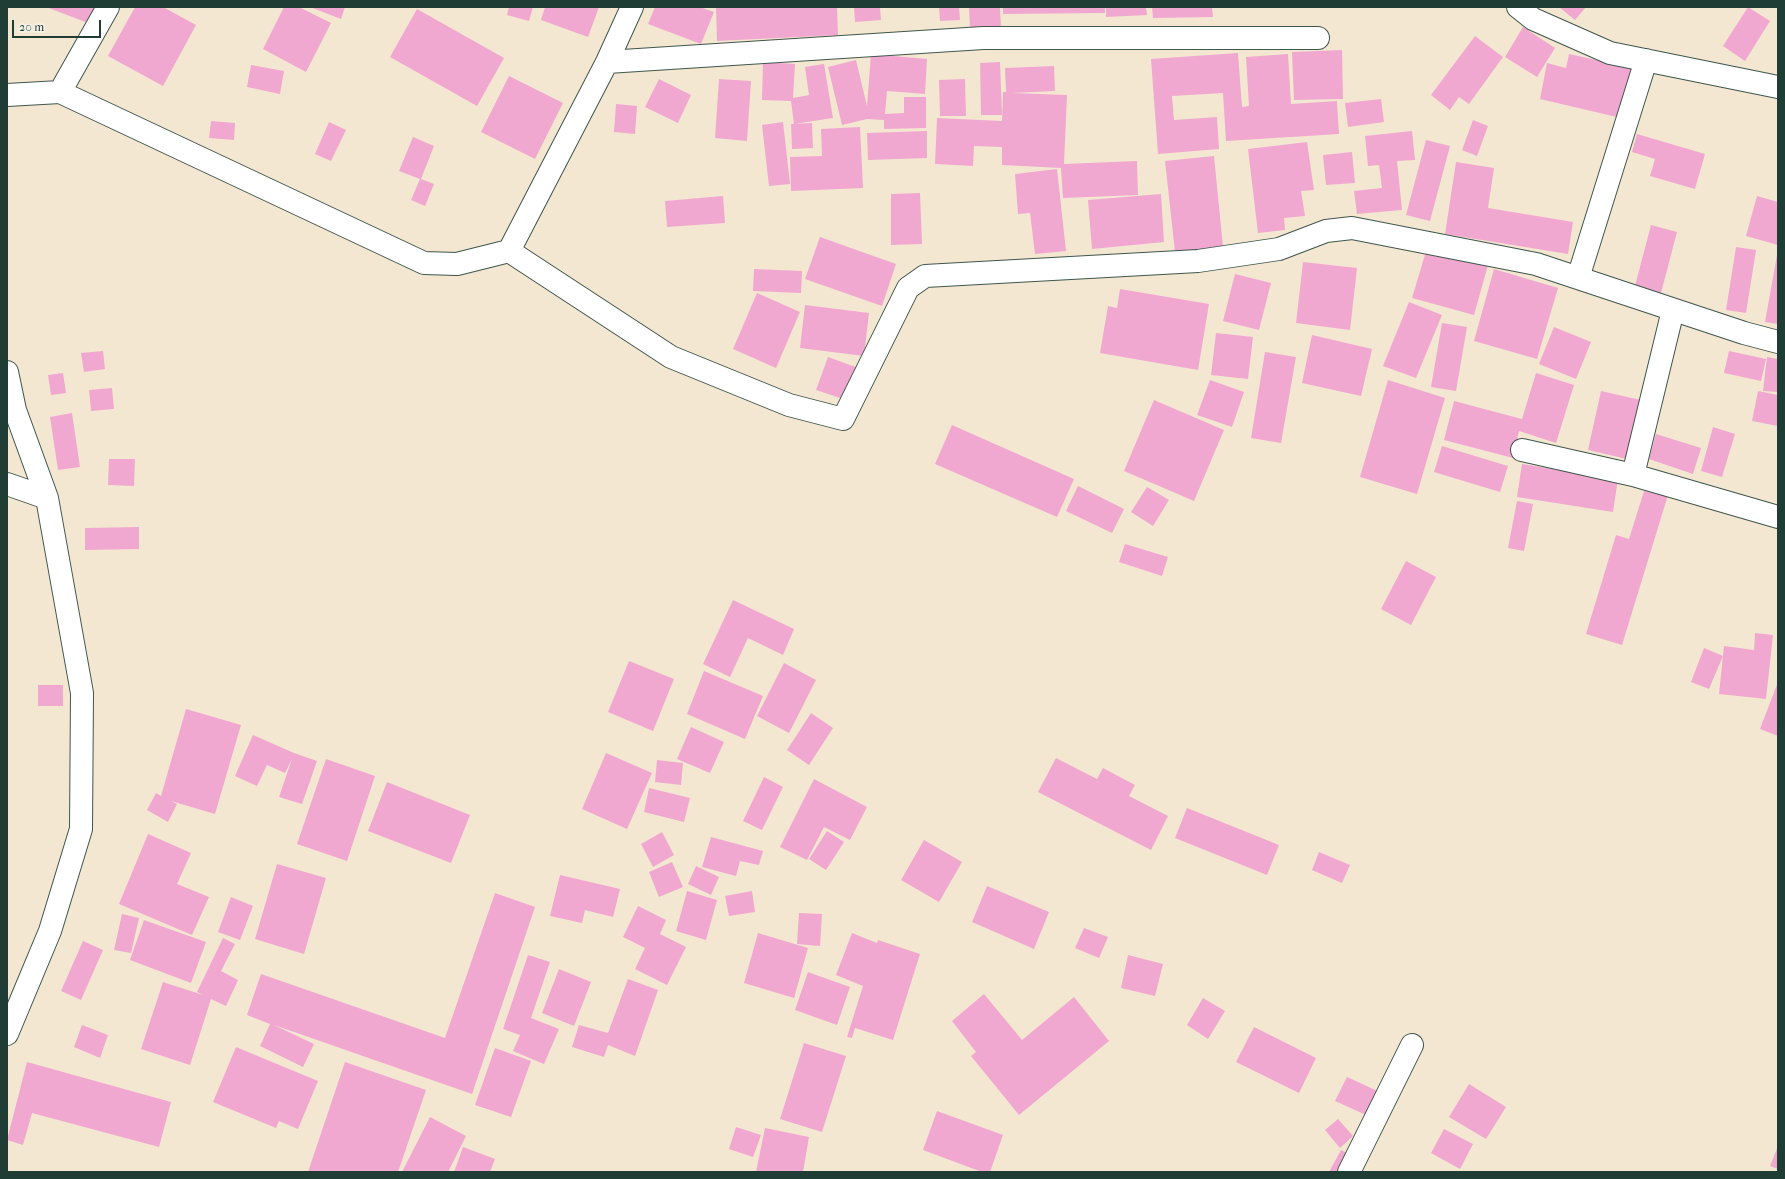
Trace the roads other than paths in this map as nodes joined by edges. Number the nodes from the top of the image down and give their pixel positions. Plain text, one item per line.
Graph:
1 (108, 7) edge
2 (632, 7) edge
3 (1518, 7) edge
4 (1318, 38) dead end
5 (1646, 60) junction
6 (607, 62) junction
7 (1778, 87) edge
8 (60, 92) junction
9 (7, 95) edge
10 (509, 252) junction
11 (1578, 278) junction
12 (1674, 310) junction
13 (1778, 342) edge
14 (7, 372) edge
15 (1522, 450) dead end
16 (1633, 475) junction
17 (7, 484) edge
18 (47, 498) junction
19 (1778, 517) edge
20 (7, 1034) edge
21 (1412, 1045) dead end
22 (1349, 1172) edge

1 - 8 street
2 - 6 street
3 - 5 street
4 - 6 street
5 - 7 street
5 - 11 street
6 - 10 street
8 - 9 street
8 - 10 street
10 - 11 street
11 - 12 street
12 - 13 street
12 - 16 street
14 - 18 street
15 - 16 street
16 - 19 street
17 - 18 street
18 - 20 street
21 - 22 street

